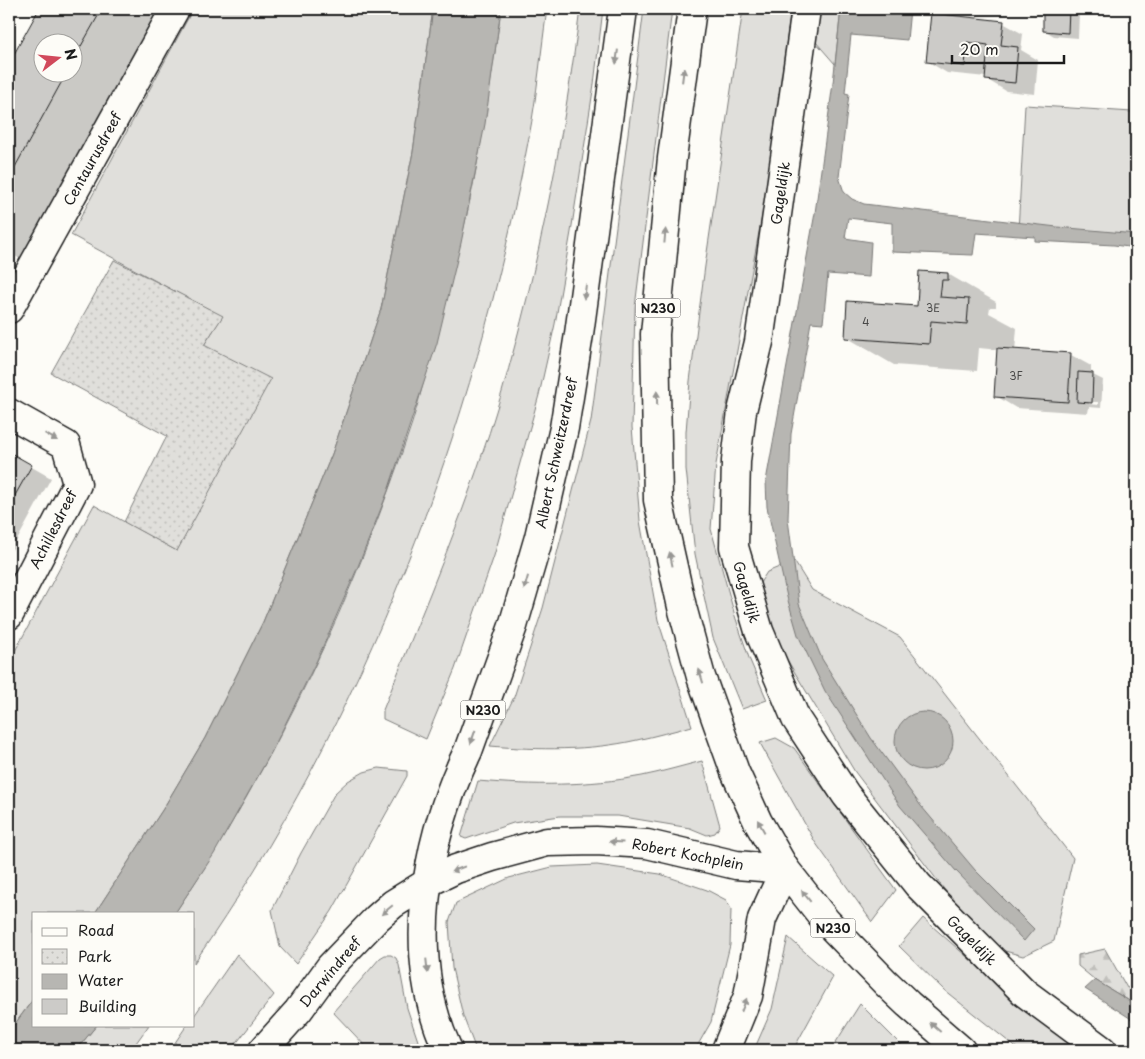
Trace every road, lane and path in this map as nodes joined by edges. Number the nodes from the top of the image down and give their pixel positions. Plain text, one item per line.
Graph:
1 (175, 9) edge
2 (623, 9) edge
3 (692, 9) edge
4 (806, 9) edge
5 (9, 309) edge
6 (9, 413) edge
7 (9, 616) edge
8 (785, 869) junction
9 (427, 883) junction
10 (263, 1050) edge
11 (448, 1050) edge
12 (726, 1050) edge
13 (961, 1050) edge
14 (1102, 1050) edge

1 - 5 main road, Centaurusdreef
2 -> 9 main road, Albert Schweitzerdreef / N230
8 -> 3 main road, N230
4 - 14 main road, Gageldijk
6 -> 7 main road, Achillesdreef
8 -> 9 main road, Robert Kochplein
12 -> 8 main road
13 -> 8 main road, N230
9 -> 10 main road, Darwindreef
9 -> 11 main road, N230

